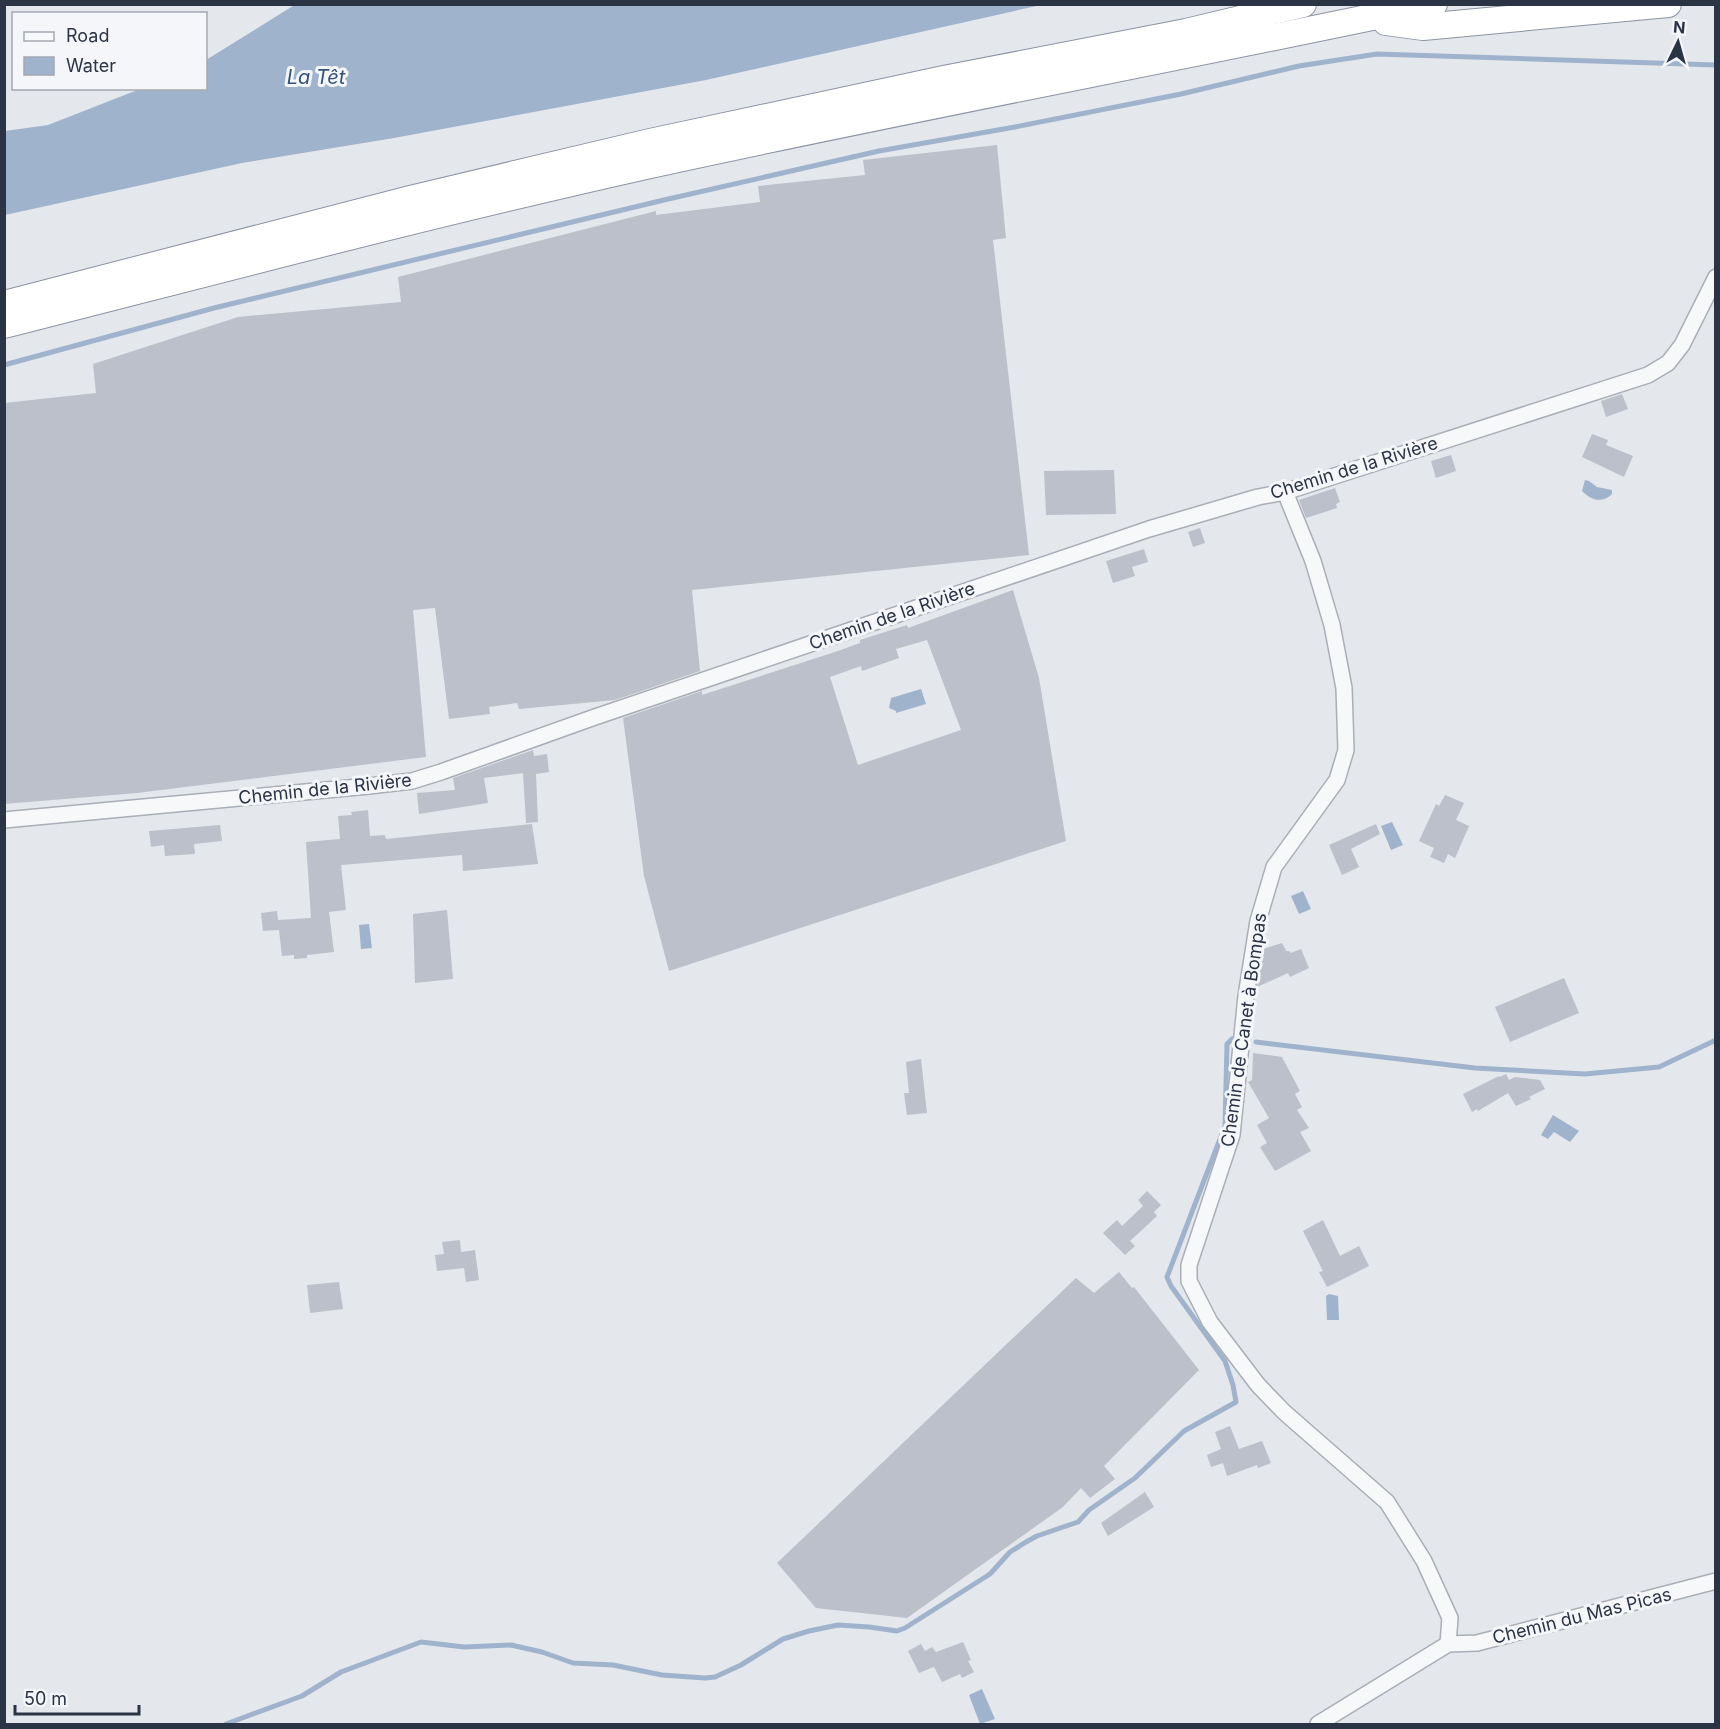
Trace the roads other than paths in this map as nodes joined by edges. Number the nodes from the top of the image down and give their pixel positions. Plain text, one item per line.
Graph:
1 (1303, 4) edge
2 (1434, 4) edge
3 (1668, 4) edge
4 (1362, 20) junction
5 (1716, 277) edge
6 (4, 304) edge
7 (4, 325) edge
8 (1285, 492) junction
9 (4, 819) edge
10 (1716, 1581) edge
11 (1448, 1644) junction
12 (1317, 1725) edge

1 - 6 highway
2 - 4 highway
3 - 4 highway
4 - 7 highway
5 - 8 street, Chemin de la Rivière
8 - 9 street, Chemin de la Rivière
8 - 11 street, Chemin de Canet à Bompas
10 - 11 street, Chemin du Mas Picas
11 - 12 street

